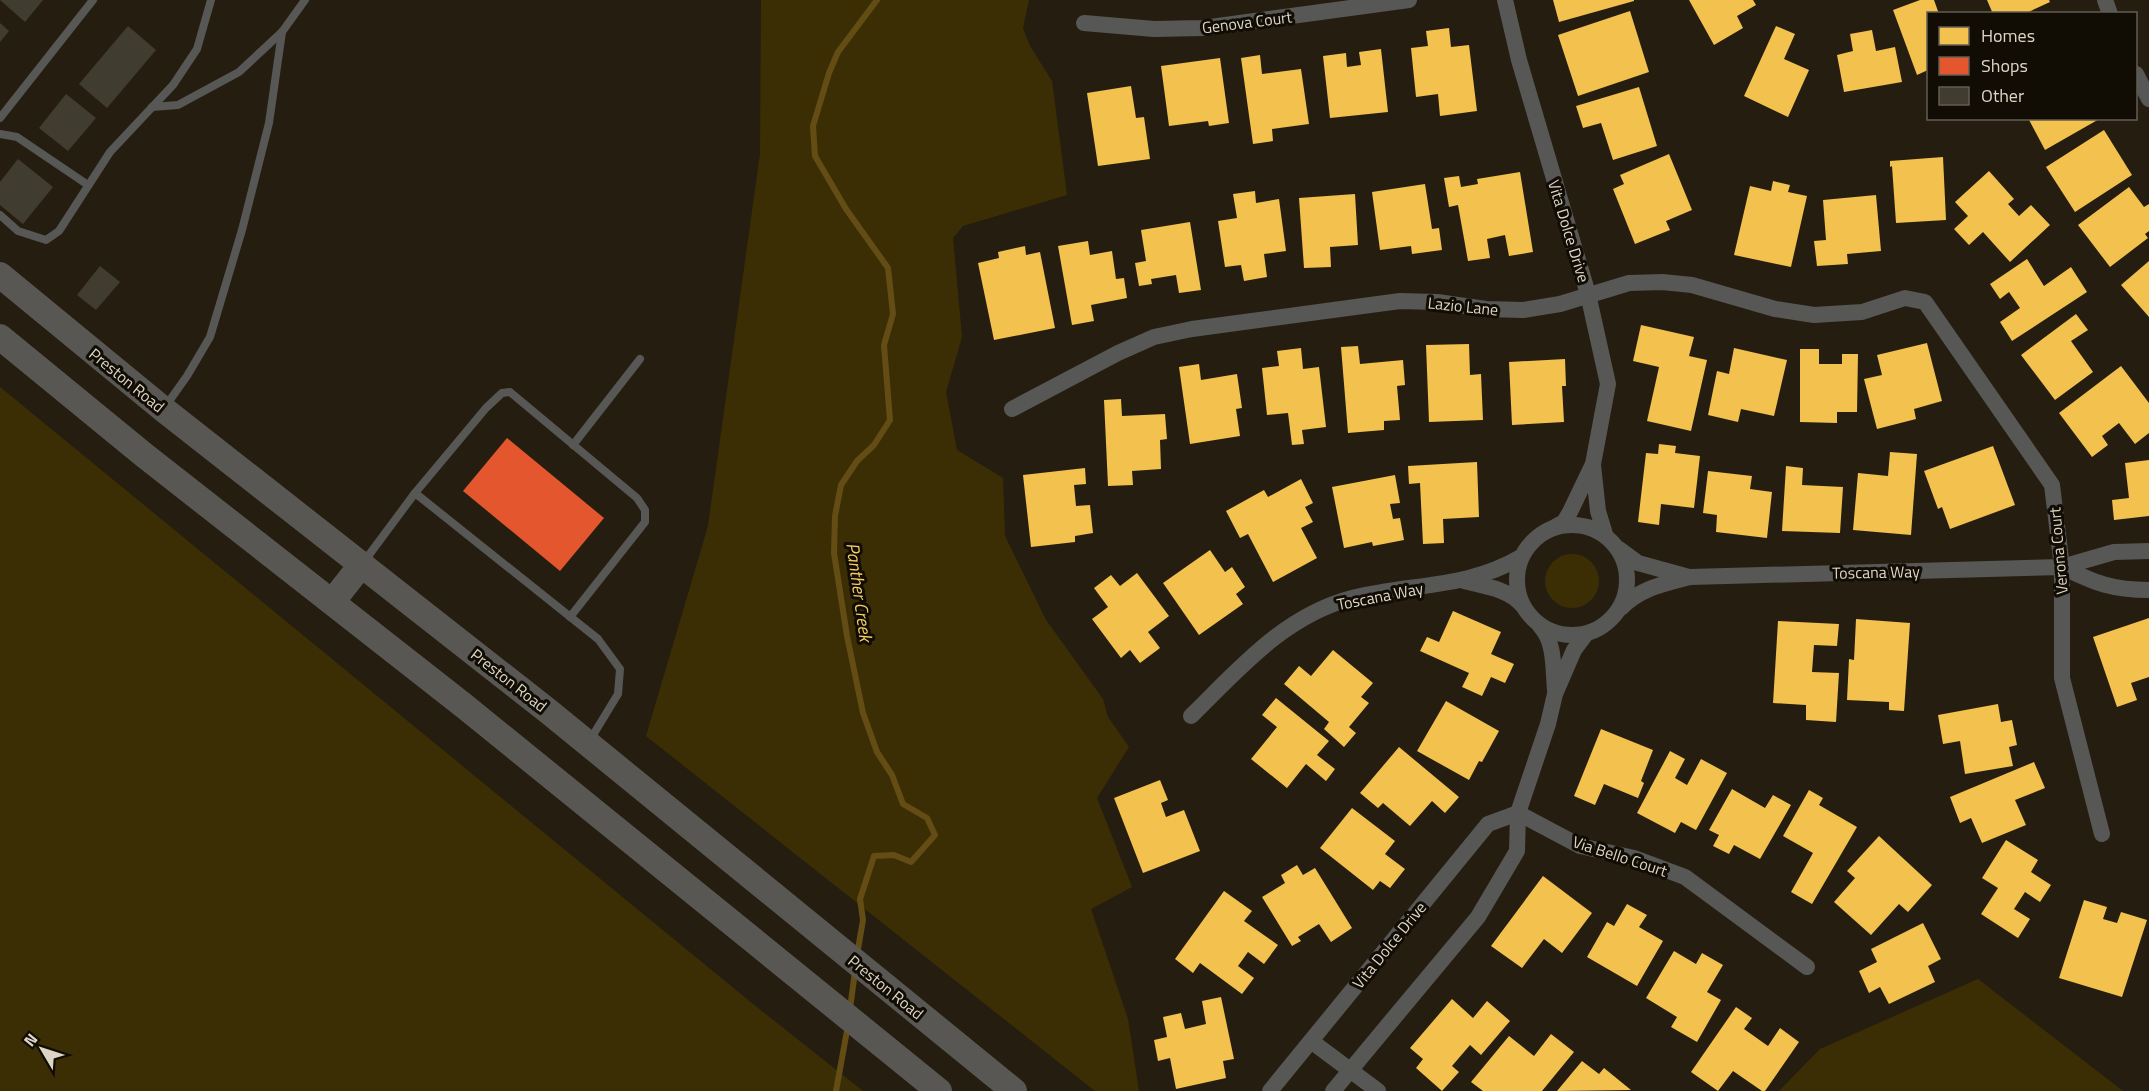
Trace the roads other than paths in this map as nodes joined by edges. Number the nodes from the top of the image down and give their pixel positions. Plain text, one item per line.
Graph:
1 (93, 0) edge
2 (211, 0) edge
3 (305, 0) edge
4 (1409, 0) edge
5 (1505, 0) edge
6 (1084, 22) dead end
7 (282, 32) junction
8 (2137, 76) edge
9 (2149, 99) edge
10 (152, 107) junction
11 (0, 118) edge
12 (0, 134) edge
13 (88, 185) junction
14 (0, 215) edge
15 (0, 275) edge
16 (1588, 294) junction
17 (1925, 302) joint
18 (0, 337) edge
19 (640, 359) dead end
20 (163, 409) junction
21 (1012, 409) dead end
22 (573, 445) junction
23 (1593, 464) junction
24 (415, 494) junction
25 (1555, 527) junction
26 (1605, 534) junction
27 (1618, 548) junction
28 (2149, 551) edge
29 (1521, 557) junction
30 (362, 564) junction
31 (2062, 567) junction
32 (1690, 577) junction
33 (1464, 581) junction
34 (2149, 590) edge
35 (332, 602) junction
36 (1523, 606) junction
37 (1621, 608) junction
38 (570, 617) junction
39 (1540, 626) junction
40 (1586, 634) junction
41 (1555, 694) junction
42 (1191, 716) dead end
43 (588, 743) junction
44 (1518, 813) junction
45 (2102, 834) dead end
46 (1807, 967) dead end
47 (1311, 1041) junction
48 (1351, 1069) junction
49 (939, 1091) edge
50 (1014, 1091) edge
51 (1270, 1091) edge
52 (1334, 1091) edge
53 (1378, 1091) edge

1 - 11 lane
2 - 10 lane
3 - 7 lane
4 - 6 street, Genova Court
5 - 16 street, Vita Dolce Drive
7 - 10 lane
7 - 20 lane
8 - 9 street
10 - 13 lane
12 - 13 lane
13 - 14 lane
15 - 20 main road, Preston Road
16 - 17 street, Lazio Lane
16 - 21 street, Lazio Lane
16 - 23 street, Vita Dolce Drive
17 - 31 street, Verona Court
18 - 35 main road
19 - 22 lane
20 - 30 main road, Preston Road
22 - 24 lane
22 - 38 lane
23 - 25 street, Vita Dolce Drive
23 - 26 street, Vita Dolce Drive
24 - 30 lane
24 - 38 lane
25 - 26 street
25 - 29 street
26 - 27 street
27 - 32 street, Toscana Way
27 - 37 street
28 - 31 street, Toscana Way
29 - 33 street, Toscana Way
29 - 36 street
30 - 35 main road
30 - 43 main road, Preston Road
31 - 32 street, Toscana Way
31 - 34 street, Toscana Way
31 - 45 street, Verona Court
32 - 37 street, Toscana Way
33 - 36 street, Toscana Way
33 - 42 street, Toscana Way
35 - 49 main road
36 - 39 street
37 - 40 street
38 - 43 lane
39 - 40 street
39 - 41 street
40 - 41 street
41 - 44 street
43 - 50 main road, Preston Road
44 - 46 street, Via Bello Court
44 - 47 street, Vita Dolce Drive
44 - 48 street
47 - 48 street
47 - 51 street, Vita Dolce Drive
48 - 52 street
48 - 53 street

